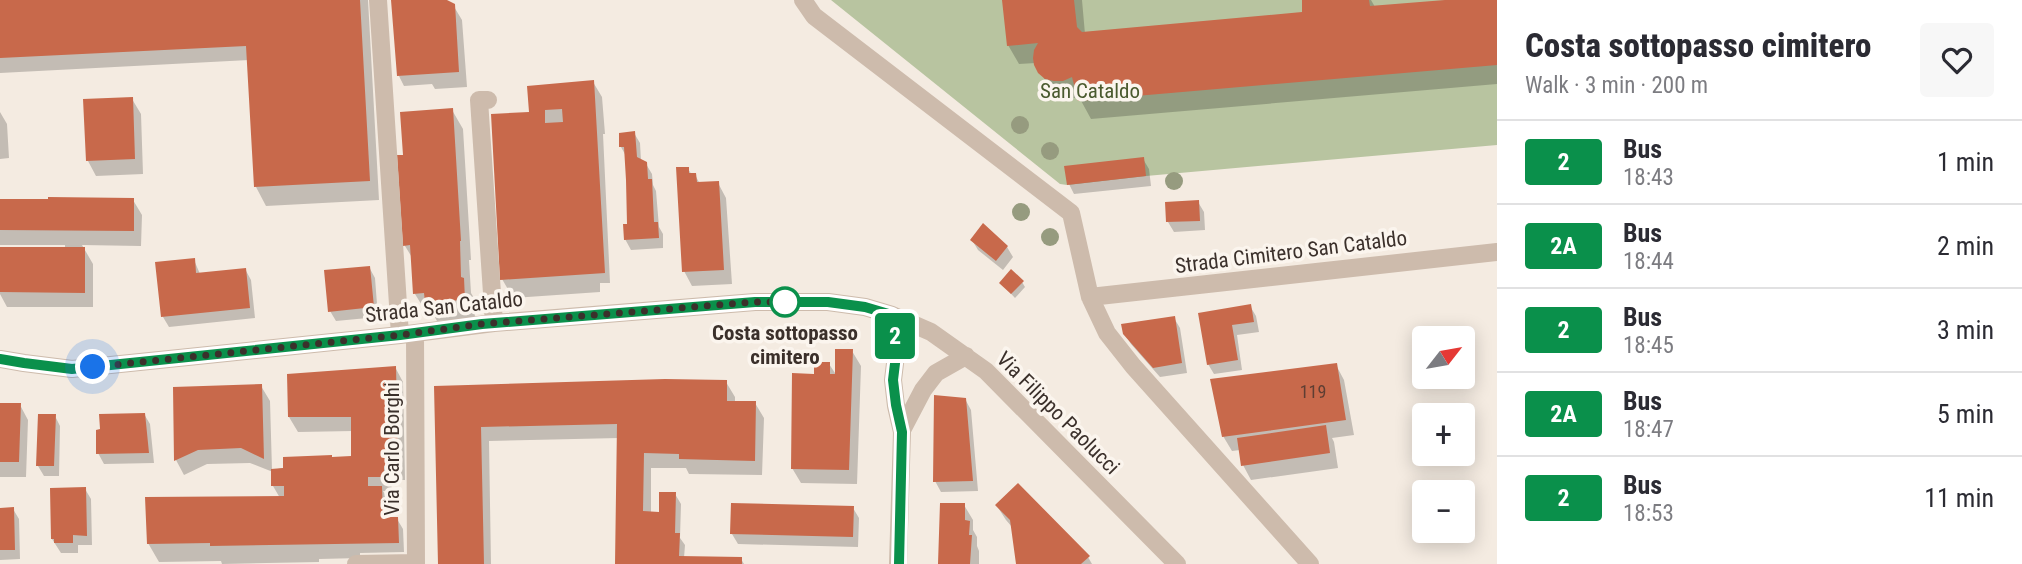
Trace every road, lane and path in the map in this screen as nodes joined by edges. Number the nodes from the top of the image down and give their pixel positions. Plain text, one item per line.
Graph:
1 (378, 0) edge
2 (803, 0) edge
3 (488, 100) dead end
4 (1497, 252) edge
5 (1090, 297) junction
6 (892, 315) junction
7 (494, 323) junction
8 (407, 334) junction
9 (966, 356) junction
10 (0, 359) edge
11 (902, 430) junction
12 (356, 564) edge
13 (416, 564) edge
14 (898, 564) edge
15 (1177, 564) edge
16 (1310, 564) edge

1 - 8 street, Via Carlo Borghi
2 - 5 street
3 - 7 street
4 - 5 street, Strada Cimitero San Cataldo
5 - 16 street
6 - 7 street, Strada San Cataldo
6 - 9 street, Via Filippo Paolucci
6 - 11 street
7 - 8 street, Strada San Cataldo
8 - 10 street, Strada San Cataldo
8 - 13 street, Via Carlo Borghi
9 - 11 street
9 - 15 street, Via Filippo Paolucci
11 - 14 street
12 - 13 street

